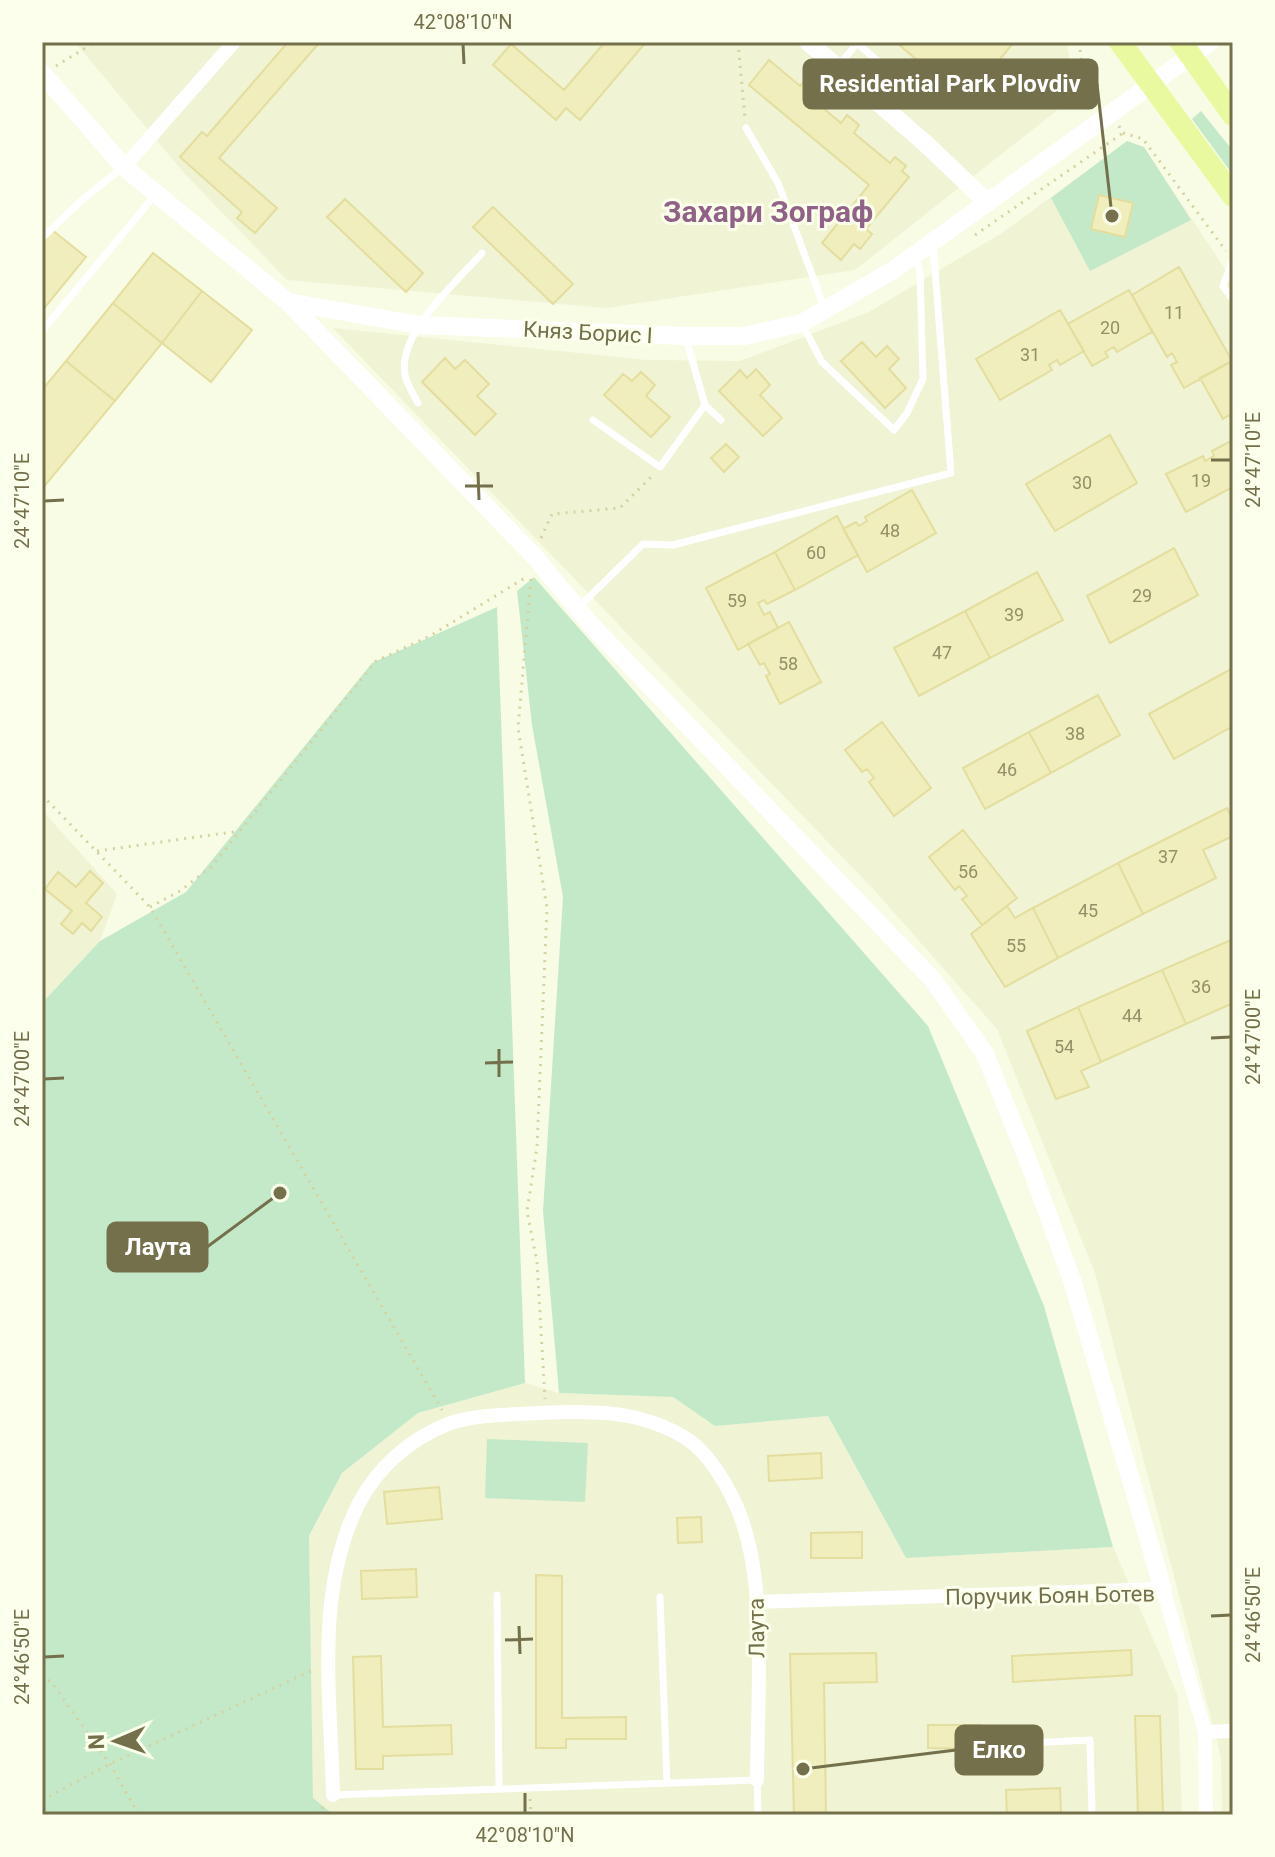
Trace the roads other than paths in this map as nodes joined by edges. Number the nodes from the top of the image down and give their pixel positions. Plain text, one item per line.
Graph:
1 (234, 42) edge
2 (808, 42) edge
3 (1120, 42) edge
4 (1210, 42) edge
5 (857, 43) edge
6 (1186, 49) edge
7 (837, 66) junction
8 (42, 74) edge
9 (1151, 85) junction
10 (907, 87) dead end
11 (1233, 115) edge
12 (746, 128) road end
13 (124, 167) junction
14 (155, 195) junction
15 (1233, 196) edge
16 (988, 203) junction
17 (42, 238) edge
18 (932, 243) junction
19 (482, 253) dead end
20 (915, 255) junction
21 (1233, 260) edge
22 (1233, 300) edge
23 (288, 302) junction
24 (824, 309) junction
25 (802, 323) junction
26 (419, 325) junction
27 (42, 331) edge
28 (685, 336) junction
29 (418, 403) dead end
30 (705, 405) junction
31 (593, 420) dead end
32 (721, 420) dead end
33 (577, 608) junction
34 (1163, 1589) junction
35 (497, 1595) dead end
36 (660, 1597) dead end
37 (756, 1602) junction
38 (1233, 1731) edge
39 (1205, 1732) junction
40 (1006, 1744) dead end
41 (757, 1780) junction
42 (667, 1782) junction
43 (499, 1787) junction
44 (333, 1795) joint
45 (758, 1815) edge
46 (1092, 1815) edge
47 (1206, 1815) edge

1 - 13 street
2 - 7 street
3 - 9 main road
4 - 6 street, Княз Борис I
5 - 7 lane
5 - 10 lane
6 - 9 street, Княз Борис I
6 - 11 main road
7 - 16 street
8 - 13 street, Княз Борис I
9 - 15 main road
9 - 16 street, Княз Борис I
12 - 24 lane
13 - 14 street, Княз Борис I
13 - 17 lane
14 - 23 street, Княз Борис I
14 - 27 lane
16 - 18 street, Княз Борис I
18 - 20 street, Княз Борис I
18 - 33 lane
19 - 26 lane
20 - 24 street, Княз Борис I
20 - 25 lane
21 - 22 lane
23 - 26 street, Княз Борис I
23 - 33 street
24 - 25 street, Княз Борис I
25 - 28 street, Княз Борис I
26 - 28 street, Княз Борис I
26 - 29 lane
28 - 30 lane
30 - 31 lane
30 - 32 lane
33 - 34 street
34 - 37 street, Поручик Боян Ботев
34 - 39 street, Поручик Боян Ботев
35 - 43 lane
36 - 42 lane
37 - 41 street, Лаута
37 - 44 street, Лаута
38 - 39 street
39 - 47 street, Поручик Боян Ботев
40 - 46 lane
41 - 42 lane
41 - 45 lane
42 - 43 lane
43 - 44 lane

